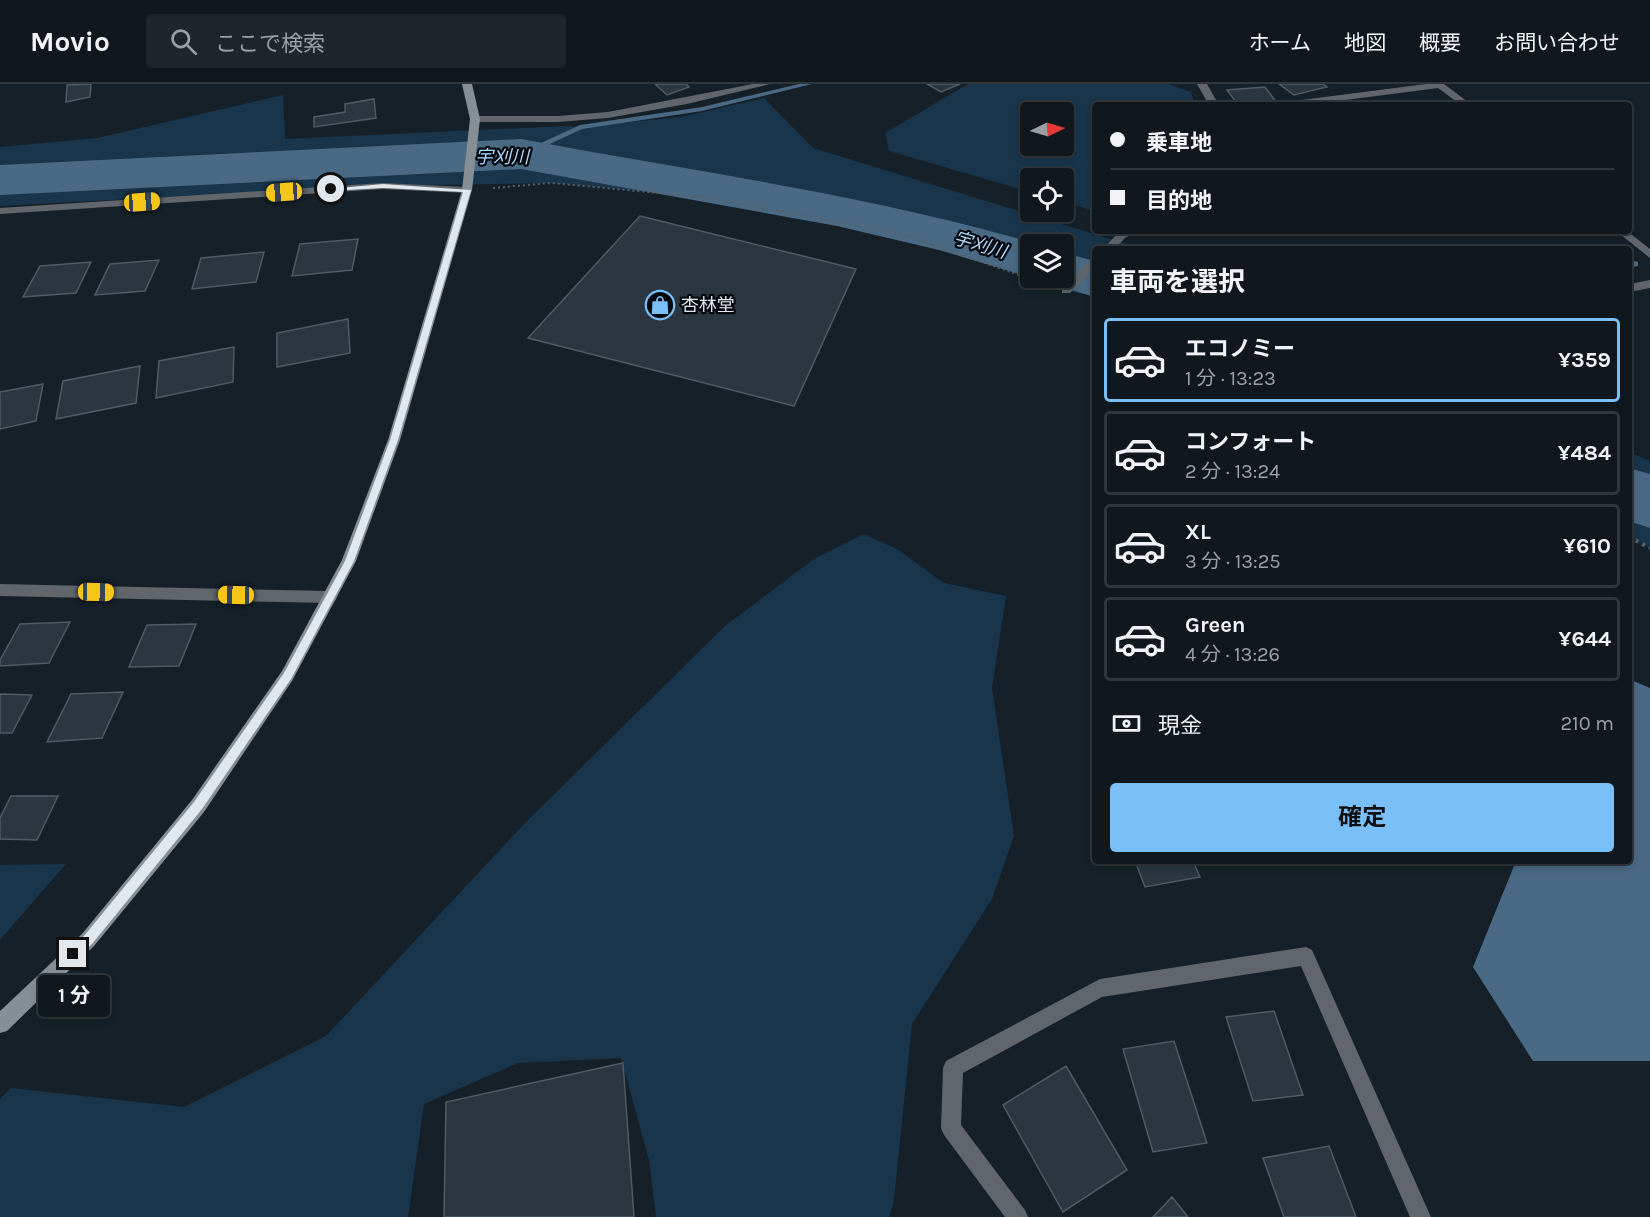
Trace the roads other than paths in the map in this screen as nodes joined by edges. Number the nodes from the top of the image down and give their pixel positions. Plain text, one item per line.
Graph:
1 (467, 84) edge
2 (765, 84) edge
3 (1202, 84) edge
4 (1438, 84) edge
5 (1212, 102) edge
6 (1309, 102) edge
7 (1463, 102) edge
8 (475, 119) junction
9 (467, 190) junction
10 (0, 211) edge
11 (1125, 234) edge
12 (1624, 234) edge
13 (1111, 246) edge
14 (1650, 255) edge
15 (1092, 265) edge
16 (1650, 284) edge
17 (1632, 287) edge
18 (1066, 290) road end
19 (1, 592) edge
20 (330, 597) junction
21 (0, 1024) edge
22 (1018, 1217) edge
23 (1420, 1217) edge

1 - 8 street
2 - 8 street
3 - 5 street
4 - 6 street
4 - 7 street
8 - 9 street
9 - 10 street
9 - 20 street
11 - 13 street
12 - 14 street
15 - 18 street
16 - 17 street
19 - 20 street
20 - 21 street
22 - 23 street

